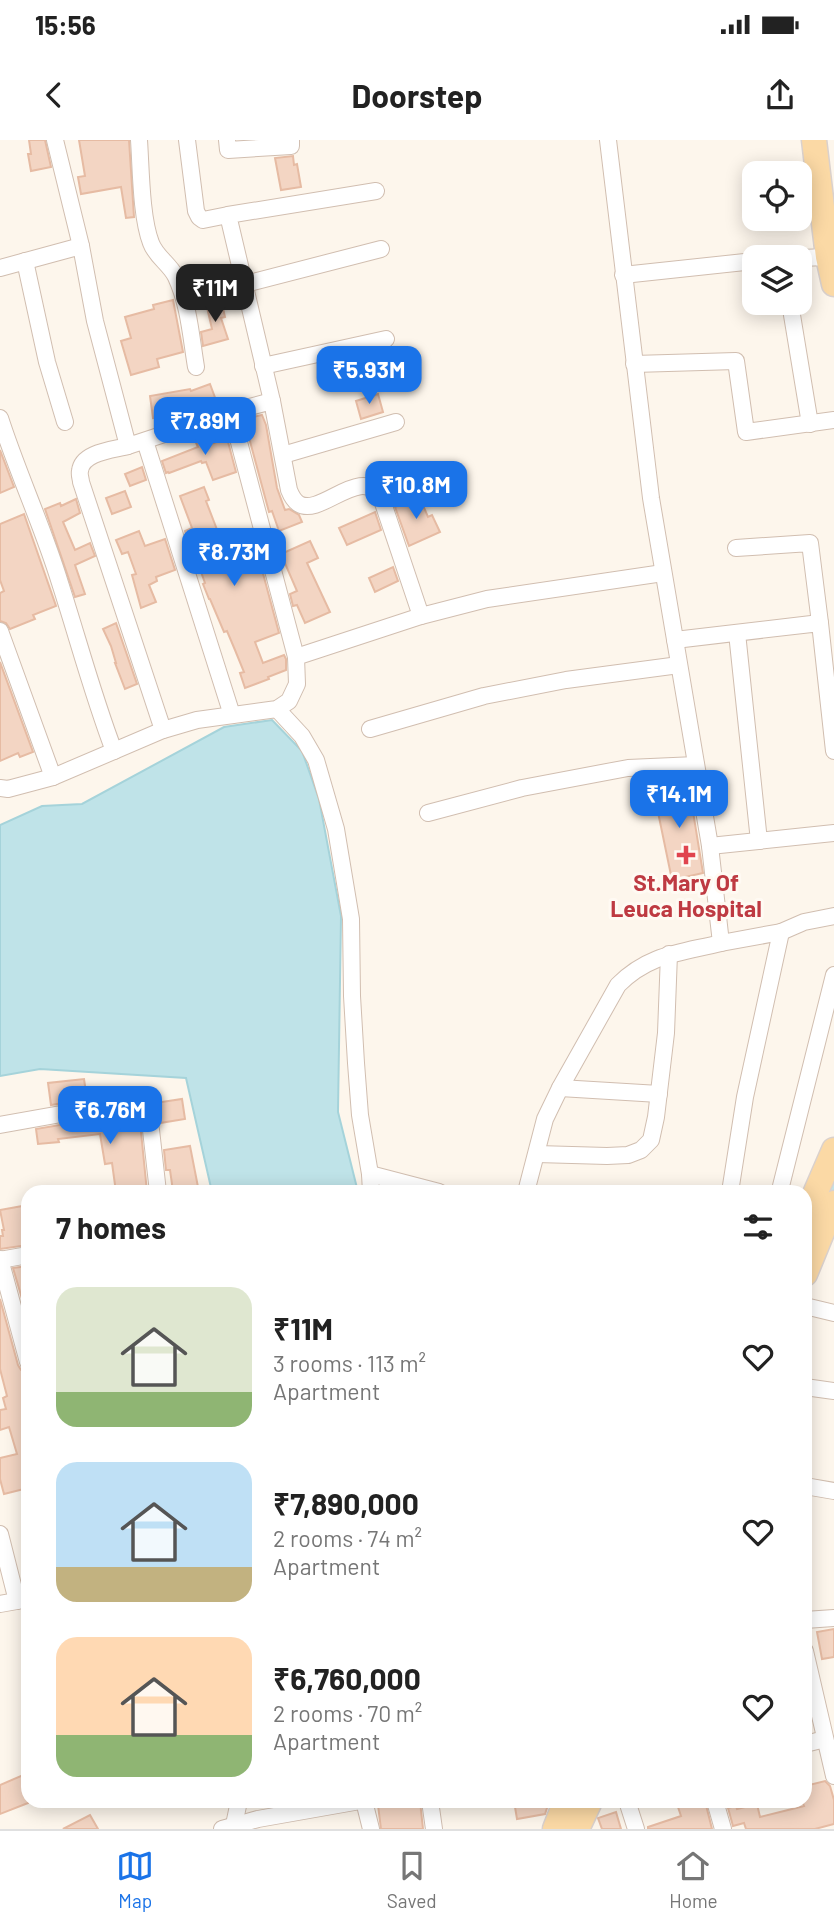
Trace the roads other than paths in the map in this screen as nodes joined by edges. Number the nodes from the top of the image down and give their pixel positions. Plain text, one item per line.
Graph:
1 (55, 140) edge
2 (139, 140) edge
3 (187, 140) edge
4 (227, 140) edge
5 (291, 140) edge
6 (608, 140) edge
7 (814, 140) edge
8 (376, 191) dead end
9 (228, 215) junction
10 (80, 246) junction
11 (381, 249) dead end
12 (828, 257) junction
13 (812, 258) edge
14 (25, 261) junction
15 (742, 262) edge
16 (0, 268) edge
17 (623, 275) junction
18 (245, 284) junction
19 (834, 284) edge
20 (185, 296) junction
21 (792, 315) edge
22 (386, 339) dead end
23 (634, 364) junction
24 (263, 366) junction
25 (196, 367) dead end
26 (272, 401) junction
27 (231, 412) junction
28 (0, 418) edge
29 (834, 420) edge
30 (65, 422) dead end
31 (396, 422) dead end
32 (810, 424) junction
33 (145, 441) junction
34 (128, 446) junction
35 (283, 455) junction
36 (736, 548) dead end
37 (663, 573) junction
38 (421, 616) junction
39 (820, 623) junction
40 (0, 631) edge
41 (737, 633) junction
42 (675, 640) junction
43 (296, 657) junction
44 (678, 665) junction
45 (277, 709) junction
46 (232, 715) junction
47 (370, 729) dead end
48 (163, 730) junction
49 (114, 751) junction
50 (834, 751) edge
51 (696, 765) junction
52 (53, 777) junction
53 (0, 788) edge
54 (428, 813) dead end
55 (834, 833) edge
56 (759, 841) junction
57 (710, 846) junction
58 (834, 916) edge
59 (781, 932) junction
60 (721, 943) junction
61 (669, 954) junction
62 (834, 975) edge
63 (560, 1088) junction
64 (659, 1094) junction
65 (0, 1125) edge
66 (834, 1150) edge
67 (537, 1154) junction
68 (370, 1174) junction
69 (157, 1185) edge
70 (371, 1185) edge
71 (412, 1185) edge
72 (528, 1185) edge
73 (731, 1185) edge
74 (781, 1185) edge
75 (812, 1198) edge
76 (834, 1203) edge
77 (21, 1256) edge
78 (812, 1257) edge
79 (0, 1259) edge
80 (812, 1308) edge
81 (834, 1313) edge
82 (21, 1336) edge
83 (812, 1388) edge
84 (834, 1391) edge
85 (812, 1487) edge
86 (834, 1491) edge
87 (0, 1534) edge
88 (21, 1597) edge
89 (21, 1600) edge
90 (0, 1604) edge
91 (834, 1618) edge
92 (812, 1620) edge
93 (812, 1682) edge
94 (825, 1739) junction
95 (812, 1742) edge
96 (834, 1776) edge
97 (236, 1808) edge
98 (326, 1808) edge
99 (364, 1808) edge
100 (431, 1808) edge
101 (563, 1808) edge
102 (587, 1808) edge
103 (629, 1808) edge
104 (717, 1808) edge
105 (228, 1827) edge
106 (371, 1829) edge
107 (434, 1829) edge
108 (555, 1829) edge
109 (577, 1829) edge
110 (636, 1829) edge
111 (723, 1829) edge

1 - 10 street
2 - 20 street
3 - 9 street
4 - 5 street
6 - 17 street
7 - 12 main road
8 - 9 street
9 - 18 street
10 - 14 street
10 - 34 street
11 - 18 street
12 - 13 street
12 - 19 main road
14 - 16 street
14 - 30 street
15 - 17 street
17 - 23 street
18 - 20 street
18 - 24 street
20 - 25 street
21 - 32 street
22 - 24 street
23 - 32 street
23 - 37 street
24 - 26 street
26 - 27 street
26 - 35 street
27 - 33 street
27 - 43 street
28 - 49 street
29 - 32 street
31 - 35 street
33 - 34 street
33 - 46 street
34 - 48 street
35 - 38 street
36 - 39 street
37 - 38 street
37 - 42 street
38 - 43 street
39 - 41 street
39 - 50 street
40 - 52 street
41 - 42 street
41 - 56 street
42 - 44 street
43 - 45 street
44 - 47 street
44 - 51 street
45 - 46 street
45 - 68 street
46 - 48 street
48 - 49 street
49 - 52 street
51 - 54 street
51 - 57 street
52 - 53 street
55 - 56 street
56 - 57 street
57 - 60 street
58 - 59 street
59 - 60 street
59 - 73 street
60 - 61 street
61 - 63 street
61 - 64 street
62 - 74 street
63 - 64 street
63 - 67 street
64 - 67 street
65 - 69 street
66 - 75 main road
67 - 72 street
68 - 70 street
68 - 71 street
76 - 78 main road
77 - 79 street
79 - 82 street
80 - 81 street
83 - 84 street
85 - 86 street
87 - 88 street
89 - 90 street
91 - 92 street
93 - 94 street
94 - 95 street
94 - 96 street
97 - 105 street
98 - 105 street
99 - 106 street
100 - 107 street
101 - 108 main road
102 - 109 main road
103 - 110 street
104 - 111 street

